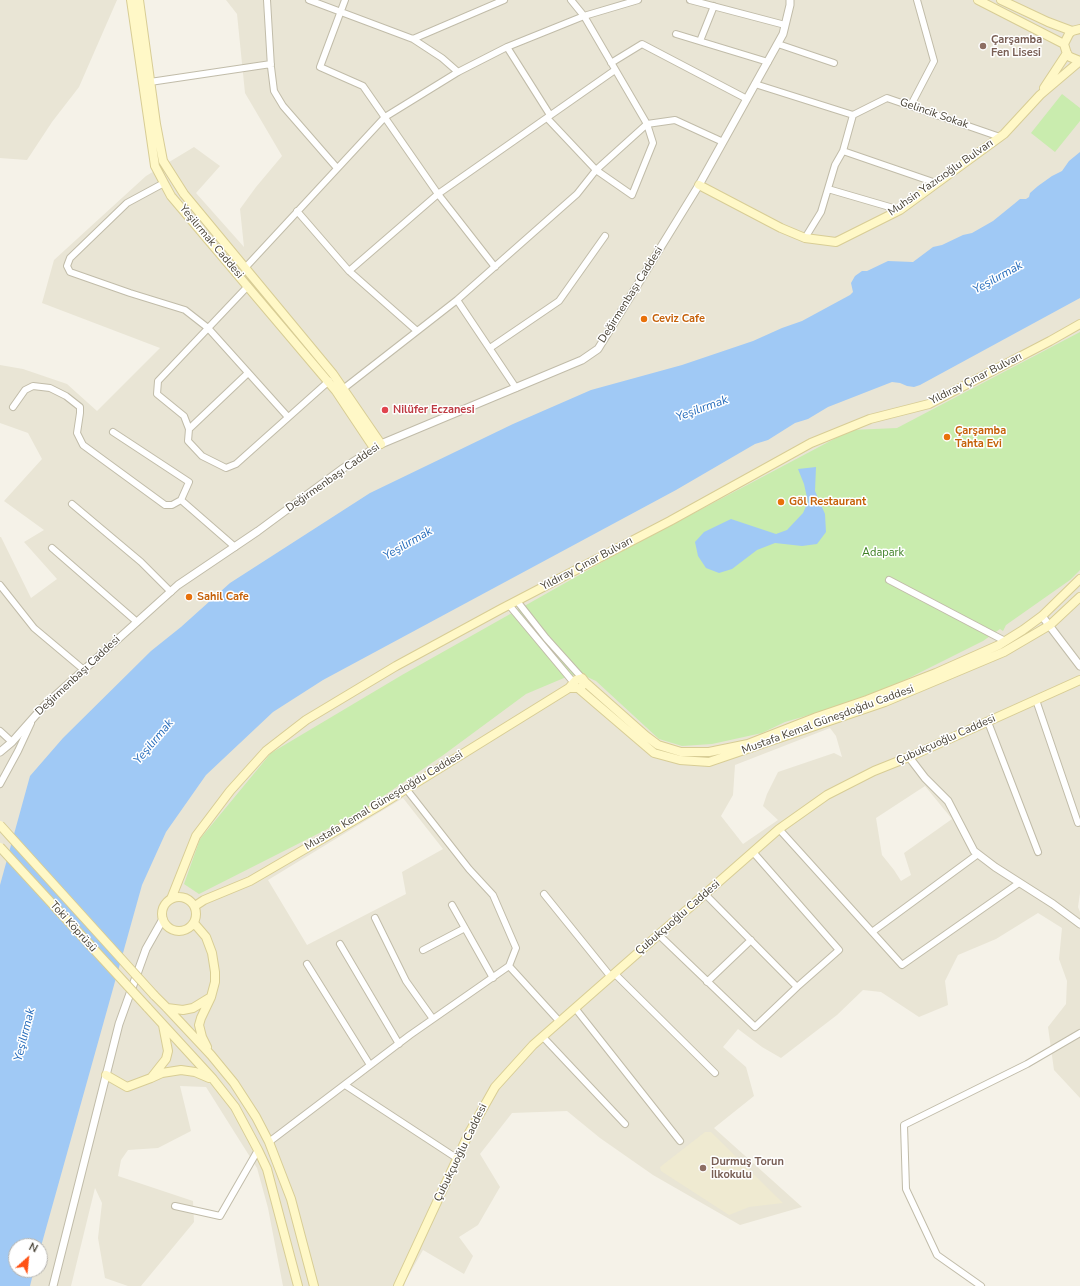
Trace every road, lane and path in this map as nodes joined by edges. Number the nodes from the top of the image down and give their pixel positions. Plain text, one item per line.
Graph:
1 (131, 0) edge
2 (139, 0) edge
3 (268, 0) edge
4 (309, 0) edge
5 (345, 0) edge
6 (504, 0) edge
7 (571, 0) edge
8 (638, 0) edge
9 (690, 0) edge
10 (790, 0) edge
11 (917, 0) edge
12 (978, 0) edge
13 (1001, 0) edge
14 (714, 6) junction
15 (341, 12) junction
16 (584, 16) junction
17 (785, 25) junction
18 (1077, 29) edge
19 (676, 34) dead end
20 (414, 39) junction
21 (700, 41) junction
22 (778, 44) junction
23 (1064, 44) junction
24 (507, 47) junction
25 (1066, 53) junction
26 (1080, 61) edge
27 (768, 62) junction
28 (834, 62) dead end
29 (611, 63) junction
30 (271, 64) junction
31 (615, 70) junction
32 (458, 72) junction
33 (150, 82) junction
34 (756, 84) junction
35 (1040, 95) junction
36 (747, 99) junction
37 (911, 105) junction
38 (853, 115) junction
39 (385, 117) junction
40 (548, 117) junction
41 (647, 124) junction
42 (1000, 137) junction
43 (723, 142) junction
44 (843, 151) junction
45 (337, 168) junction
46 (596, 170) junction
47 (164, 183) junction
48 (936, 183) junction
49 (699, 185) junction
50 (828, 189) junction
51 (438, 194) junction
52 (900, 210) junction
53 (297, 211) junction
54 (606, 236) dead end
55 (805, 238) junction
56 (495, 266) junction
57 (245, 268) junction
58 (349, 271) junction
59 (248, 286) junction
60 (457, 300) junction
61 (1080, 324) edge
62 (208, 328) junction
63 (416, 332) junction
64 (490, 348) junction
65 (248, 373) junction
66 (329, 382) junction
67 (516, 388) junction
68 (343, 389) junction
69 (14, 407) dead end
70 (288, 417) junction
71 (189, 429) junction
72 (113, 432) dead end
73 (377, 446) junction
74 (181, 500) junction
75 (72, 504) dead end
76 (235, 547) junction
77 (52, 548) dead end
78 (889, 580) dead end
79 (1080, 580) edge
80 (0, 585) edge
81 (171, 592) junction
82 (1080, 597) edge
83 (513, 603) junction
84 (1042, 616) junction
85 (137, 622) junction
86 (1050, 625) junction
87 (1004, 641) junction
88 (1080, 666) edge
89 (84, 670) junction
90 (583, 680) junction
91 (1080, 680) edge
92 (574, 686) junction
93 (888, 696) junction
94 (1036, 700) junction
95 (35, 716) junction
96 (988, 722) junction
97 (0, 731) edge
98 (12, 742) junction
99 (0, 752) edge
100 (909, 757) junction
101 (0, 784) edge
102 (407, 790) junction
103 (1078, 823) dead end
104 (0, 825) edge
105 (779, 829) junction
106 (0, 847) edge
107 (753, 852) junction
108 (1038, 852) dead end
109 (978, 854) junction
110 (1019, 882) junction
111 (544, 894) dead end
112 (705, 894) junction
113 (171, 899) junction
114 (195, 906) junction
115 (452, 906) dead end
116 (375, 918) dead end
117 (163, 919) junction
118 (194, 923) junction
119 (1080, 924) edge
120 (465, 928) junction
121 (872, 932) junction
122 (659, 935) junction
123 (751, 940) junction
124 (340, 944) dead end
125 (423, 950) dead end
126 (306, 964) dead end
127 (509, 966) junction
128 (613, 975) junction
129 (493, 978) junction
130 (708, 982) junction
131 (797, 987) junction
132 (211, 997) junction
133 (167, 1008) junction
134 (575, 1008) junction
135 (432, 1019) junction
136 (560, 1022) junction
137 (162, 1024) junction
138 (1080, 1033) edge
139 (543, 1037) junction
140 (399, 1044) junction
141 (210, 1055) junction
142 (370, 1065) junction
143 (715, 1073) dead end
144 (106, 1075) junction
145 (151, 1078) junction
146 (212, 1079) junction
147 (345, 1085) junction
148 (625, 1124) dead end
149 (680, 1140) dead end
150 (269, 1142) junction
151 (258, 1150) junction
152 (458, 1159) junction
153 (175, 1206) dead end
154 (53, 1286) edge
155 (298, 1286) edge
156 (314, 1286) edge
157 (398, 1286) edge
158 (981, 1286) edge

1 - 47 main road, Yeşilırmak Caddesi
2 - 33 main road, Yeşilırmak Caddesi
3 - 30 street
4 - 15 street
5 - 15 street
6 - 20 street
7 - 16 street
8 - 16 street
9 - 14 street
10 - 17 street, Değirmenbaşı Caddesi
11 - 37 street
12 - 23 main road
13 - 18 main road
14 - 17 street
14 - 21 street
15 - 20 street
15 - 39 street
16 - 24 street
16 - 29 street
17 - 22 street, Değirmenbaşı Caddesi
18 - 23 main road
19 - 21 street
20 - 32 street
21 - 27 street
22 - 27 street, Değirmenbaşı Caddesi
22 - 28 street
23 - 25 main road
24 - 32 street
24 - 40 street
25 - 26 main road
25 - 35 main road, Muhsin Yazıcıoğlu Bulvarı
26 - 35 main road, Muhsin Yazıcıoğlu Bulvarı
27 - 34 street, Değirmenbaşı Caddesi
29 - 31 street
29 - 36 street
30 - 33 street
30 - 45 street
31 - 40 street
31 - 41 street
32 - 39 street
33 - 57 main road, Yeşilırmak Caddesi
34 - 36 street, Değirmenbaşı Caddesi
34 - 38 street
35 - 42 main road, Muhsin Yazıcıoğlu Bulvarı
36 - 43 street, Değirmenbaşı Caddesi
37 - 38 street, Gelincik Sokak
37 - 42 street, Gelincik Sokak
38 - 44 street
39 - 45 street
39 - 51 street
40 - 46 street
40 - 51 street
41 - 43 street
41 - 46 street
41 - 46 street
42 - 48 main road, Muhsin Yazıcıoğlu Bulvarı
43 - 49 street, Değirmenbaşı Caddesi
44 - 48 street
44 - 50 street
45 - 53 street
46 - 56 street
47 - 59 main road, Yeşilırmak Caddesi
47 - 62 street
48 - 52 main road, Muhsin Yazıcıoğlu Bulvarı
49 - 55 main road, Muhsin Yazıcıoğlu Bulvarı
49 - 67 street, Değirmenbaşı Caddesi
50 - 52 street
50 - 55 street
51 - 56 street
51 - 58 street
52 - 55 main road, Muhsin Yazıcıoğlu Bulvarı
53 - 57 street
53 - 58 street
54 - 64 street
56 - 60 street
57 - 68 main road, Yeşilırmak Caddesi
58 - 63 street
59 - 62 street
59 - 66 main road, Yeşilırmak Caddesi
60 - 63 street
60 - 64 street
61 - 83 main road, Yıldıray Çınar Bulvarı
62 - 65 street
62 - 71 street
63 - 68 street
64 - 67 street
65 - 70 street
65 - 71 street
66 - 70 street
66 - 73 main road, Yeşilırmak Caddesi
67 - 73 street, Değirmenbaşı Caddesi
68 - 73 main road, Yeşilırmak Caddesi
69 - 74 street
70 - 71 street
72 - 74 street
73 - 76 street, Değirmenbaşı Caddesi
74 - 76 street
75 - 81 street
76 - 81 street, Değirmenbaşı Caddesi
77 - 85 street
78 - 87 street
79 - 84 main road, Mustafa Kemal Güneşdoğdu Caddesi
80 - 89 street
81 - 85 street, Değirmenbaşı Caddesi
82 - 86 main road, Mustafa Kemal Güneşdoğdu Caddesi
83 - 90 street
83 - 92 street
83 - 113 main road, Yıldıray Çınar Bulvarı
84 - 86 street
84 - 87 main road, Mustafa Kemal Güneşdoğdu Caddesi
85 - 89 street, Değirmenbaşı Caddesi
86 - 88 street
86 - 93 main road, Mustafa Kemal Güneşdoğdu Caddesi
87 - 93 main road, Mustafa Kemal Güneşdoğdu Caddesi
89 - 95 street, Değirmenbaşı Caddesi
90 - 92 main road
90 - 93 main road
91 - 94 main road, Çubukçuoğlu Caddesi
92 - 93 main road, Mustafa Kemal Güneşdoğdu Caddesi
92 - 102 main road, Mustafa Kemal Güneşdoğdu Caddesi
94 - 96 main road, Çubukçuoğlu Caddesi
94 - 103 street
95 - 98 street, Değirmenbaşı Caddesi
95 - 101 street
96 - 100 main road, Çubukçuoğlu Caddesi
96 - 108 street
97 - 98 street
98 - 99 street, Değirmenbaşı Caddesi
100 - 105 main road, Çubukçuoğlu Caddesi
100 - 109 street
102 - 114 main road, Mustafa Kemal Güneşdoğdu Caddesi
102 - 127 street
104 - 133 main road, bridge
105 - 107 main road, Çubukçuoğlu Caddesi
105 - 121 street
106 - 137 main road, Toki Köprüsü, bridge
107 - 112 main road, Çubukçuoğlu Caddesi
107 - 131 street
109 - 110 street
109 - 121 street
110 - 119 street
110 - 121 street
111 - 128 street
112 - 122 main road, Çubukçuoğlu Caddesi
112 - 123 street
113 - 114 main road
113 - 117 main road
114 - 118 main road
115 - 120 street
116 - 135 street
117 - 118 main road
117 - 144 street
118 - 132 main road
120 - 125 street
120 - 129 street
122 - 128 main road, Çubukçuoğlu Caddesi
122 - 130 street
123 - 130 street
123 - 131 street
124 - 140 street
126 - 142 street
127 - 129 street
127 - 136 street
128 - 134 main road, Çubukçuoğlu Caddesi
128 - 143 street
129 - 135 street
130 - 131 street
132 - 133 main road
132 - 141 main road
133 - 141 main road
134 - 136 main road, Çubukçuoğlu Caddesi
134 - 149 street
135 - 140 street
136 - 139 main road, Çubukçuoğlu Caddesi
137 - 145 main road
137 - 146 main road, Toki Köprüsü
138 - 158 street
139 - 148 street
139 - 152 main road, Çubukçuoğlu Caddesi
140 - 142 street
141 - 150 main road
142 - 147 street
144 - 145 main road
144 - 154 street
145 - 146 main road
146 - 151 main road, Toki Köprüsü
147 - 150 street
147 - 152 street
150 - 156 main road
151 - 153 street
151 - 155 main road, Toki Köprüsü
152 - 157 main road, Çubukçuoğlu Caddesi

